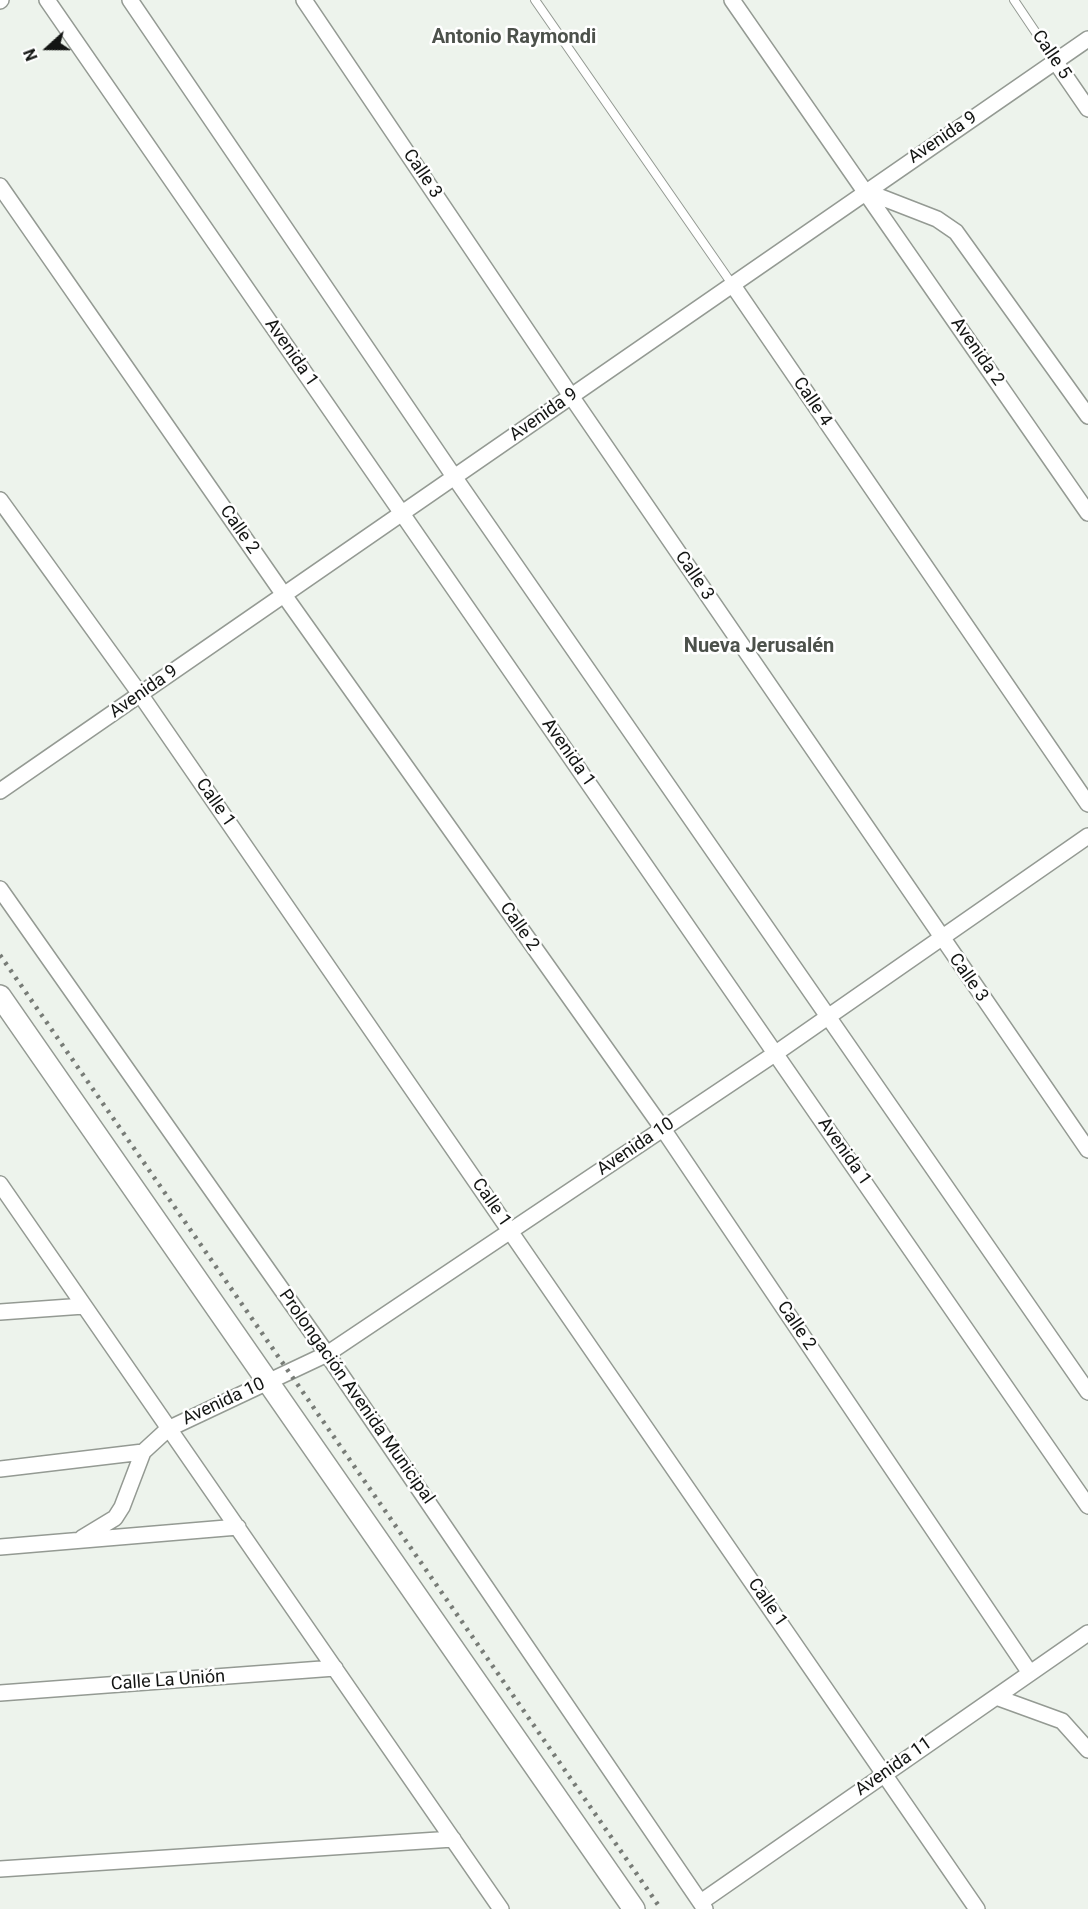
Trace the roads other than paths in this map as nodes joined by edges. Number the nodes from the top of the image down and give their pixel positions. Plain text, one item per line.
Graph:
1 (47, 0) edge
2 (130, 0) edge
3 (304, 0) edge
4 (536, 0) edge
5 (732, 0) edge
6 (1014, 0) edge
7 (1088, 39) edge
8 (1055, 61) junction
9 (1088, 110) edge
10 (0, 186) edge
11 (865, 191) junction
12 (732, 284) junction
13 (572, 396) junction
14 (1088, 416) edge
15 (455, 478) junction
16 (0, 500) edge
17 (1088, 513) edge
18 (402, 514) junction
19 (285, 595) junction
20 (140, 694) junction
21 (0, 791) edge
22 (1088, 804) edge
23 (1088, 836) edge
24 (0, 889) edge
25 (941, 938) junction
26 (0, 996) edge
27 (827, 1018) junction
28 (776, 1053) junction
29 (663, 1130) junction
30 (1088, 1150) edge
31 (0, 1184) edge
32 (510, 1231) junction
33 (84, 1306) junction
34 (0, 1312) edge
35 (327, 1354) junction
36 (268, 1382) junction
37 (1088, 1392) edge
38 (168, 1429) junction
39 (142, 1452) junction
40 (0, 1469) edge
41 (1088, 1506) edge
42 (238, 1527) junction
43 (78, 1540) junction
44 (0, 1547) edge
45 (1088, 1633) edge
46 (335, 1668) junction
47 (1030, 1673) junction
48 (0, 1693) edge
49 (996, 1696) junction
50 (1088, 1750) edge
51 (885, 1774) junction
52 (453, 1839) junction
53 (0, 1869) edge
54 (703, 1906) edge
55 (501, 1909) edge
56 (634, 1909) edge
57 (977, 1909) edge

1 - 18 street, Avenida 1
2 - 15 street
3 - 13 street, Calle 3
4 - 12 lane, Calle 4
5 - 11 street, Avenida 2
6 - 8 lane, Calle 5
7 - 8 street, Avenida 9
8 - 9 street, Calle 5
8 - 11 street, Avenida 9
10 - 19 street, Calle 2
11 - 12 street, Avenida 9
11 - 14 street
11 - 17 street, Avenida 2
12 - 13 street, Avenida 9
12 - 22 street, Calle 4
13 - 15 street, Avenida 9
13 - 25 street, Calle 3
15 - 18 street, Avenida 9
15 - 27 street
16 - 20 street, Calle 1
18 - 19 street, Avenida 9
18 - 28 street, Avenida 1
19 - 20 street, Avenida 9
19 - 29 street, Calle 2
20 - 21 street, Avenida 9
20 - 32 street, Calle 1
23 - 25 street, Avenida 10
24 - 35 street, Prolongación Avenida Municipal
25 - 27 street, Avenida 10
25 - 30 street, Calle 3
26 - 36 main road
27 - 28 street, Avenida 10
27 - 37 street
28 - 29 street, Avenida 10
28 - 41 street, Avenida 1
29 - 32 street, Avenida 10
29 - 47 street, Calle 2
31 - 33 street
32 - 35 street, Avenida 10
32 - 51 street, Calle 1
33 - 34 street
33 - 38 street
35 - 36 street, Avenida 10
35 - 54 street, Prolongación Avenida Municipal
36 - 38 street, Avenida 10
36 - 56 main road
38 - 39 street, Avenida 10
38 - 42 street
39 - 40 street
39 - 43 street
42 - 43 street
42 - 46 street
43 - 44 street
45 - 47 street, Avenida 11
46 - 48 street, Calle La Unión
46 - 52 street
47 - 49 street, Avenida 11
49 - 50 street
49 - 51 street, Avenida 11
51 - 54 street, Avenida 11
51 - 57 street, Calle 1
52 - 53 street
52 - 55 street

